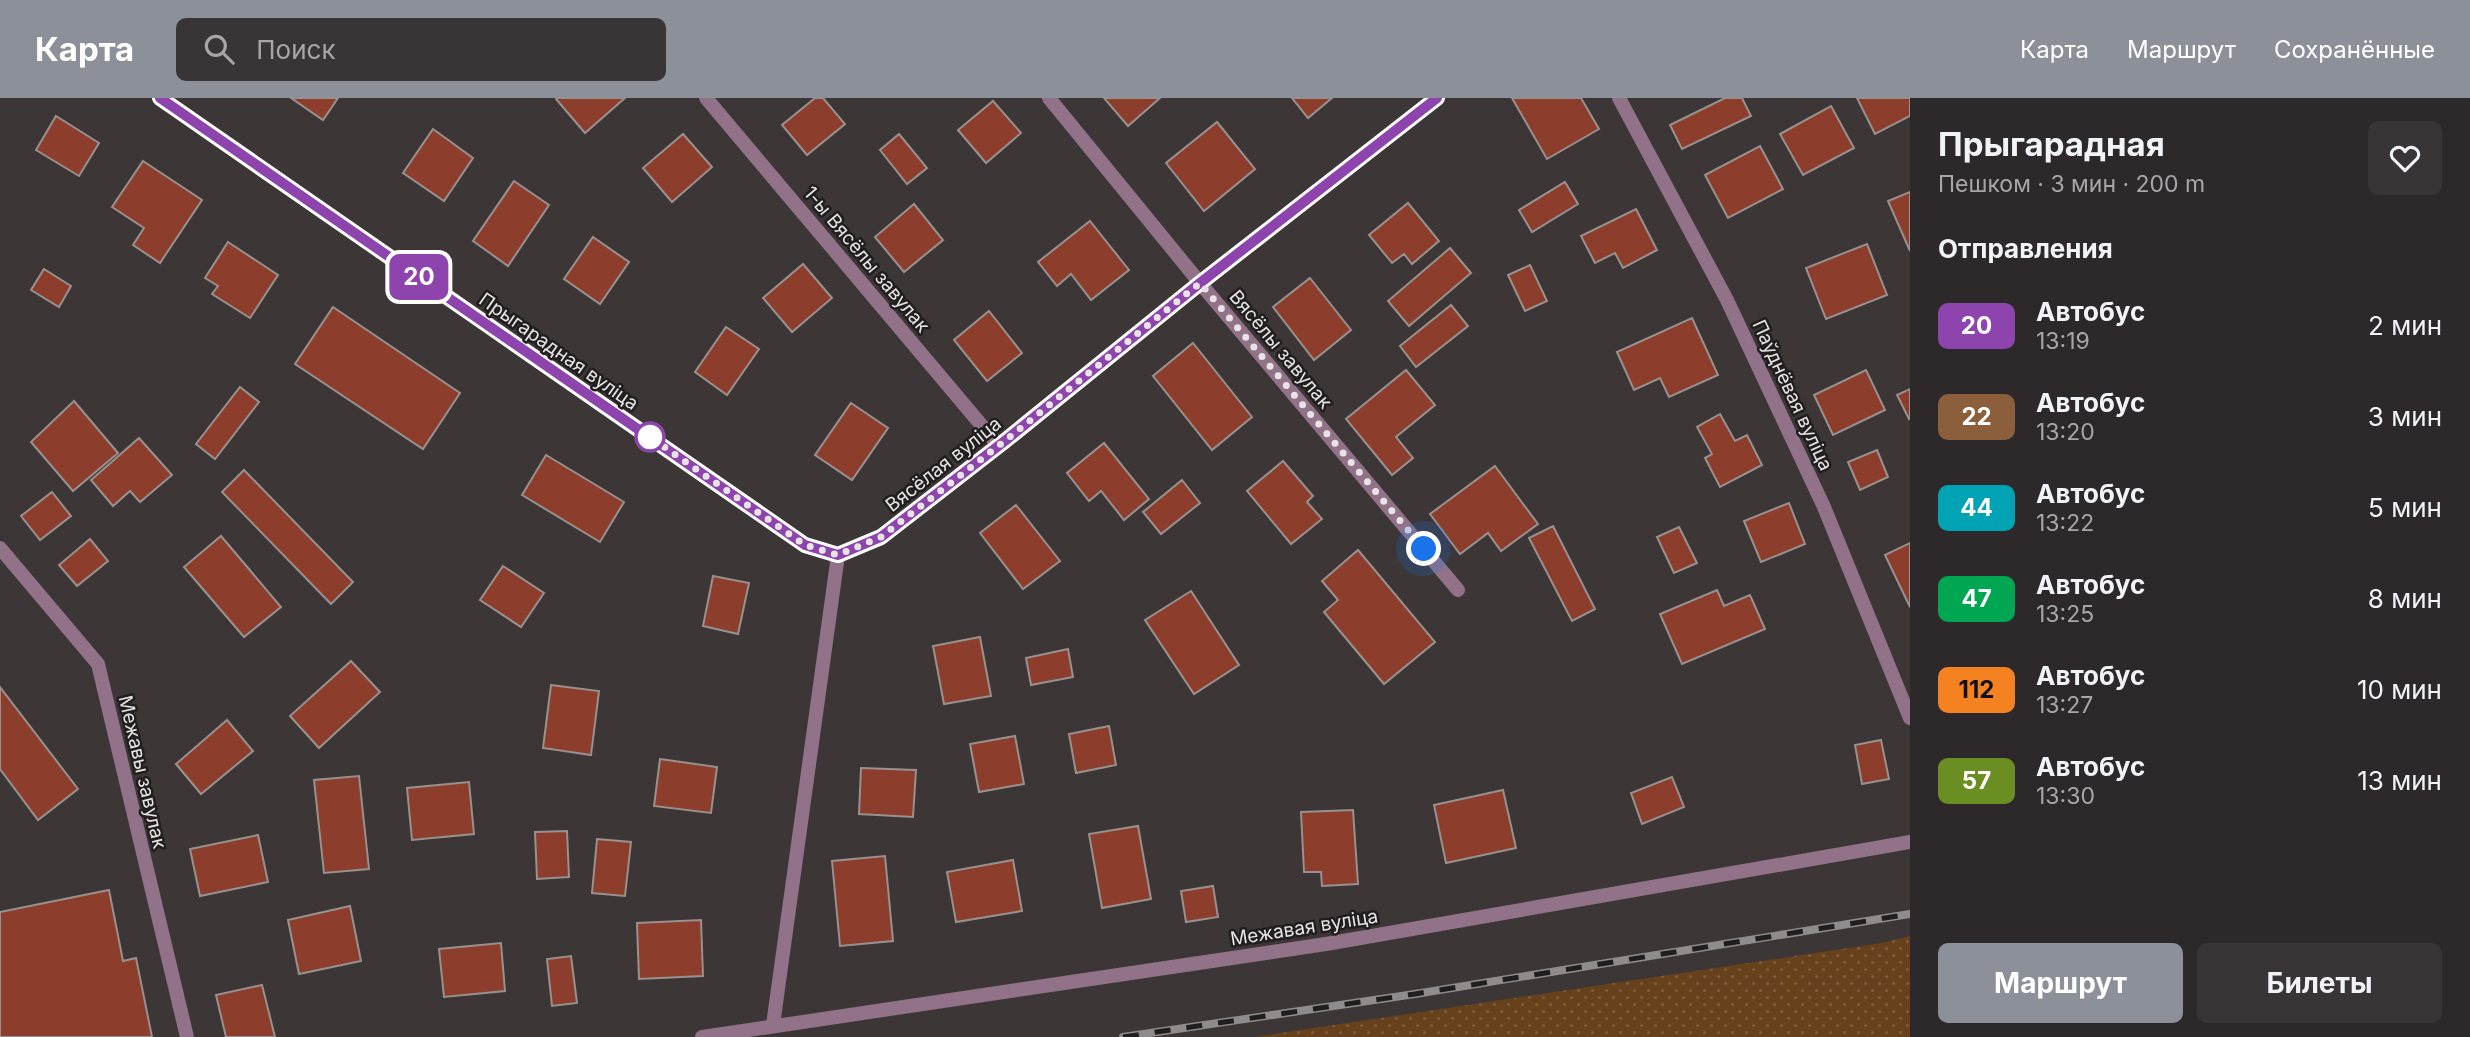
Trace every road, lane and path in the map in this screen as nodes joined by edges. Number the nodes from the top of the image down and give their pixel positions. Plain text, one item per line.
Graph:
1 (160, 98) edge
2 (706, 98) edge
3 (1049, 98) edge
4 (1437, 98) edge
5 (1619, 98) edge
6 (1200, 283) junction
7 (999, 446) junction
8 (0, 548) edge
9 (838, 555) junction
10 (1458, 590) dead end
11 (1910, 718) edge
12 (1910, 842) edge
13 (773, 1025) junction
14 (187, 1037) edge
15 (702, 1037) edge

1 - 9 street, Прыгарадная вуліца
2 - 7 street, 1-ы Вясёлы завулак
3 - 6 street, Вясёлы завулак
4 - 6 street, Вясёлая вуліца
5 - 11 street, Паўднёвая вуліца
6 - 7 street, Вясёлая вуліца
6 - 10 street, Вясёлы завулак
7 - 9 street, Вясёлая вуліца
8 - 14 street, Межавы завулак
9 - 13 street
12 - 13 street, Межавая вуліца
13 - 15 street, Межавая вуліца

